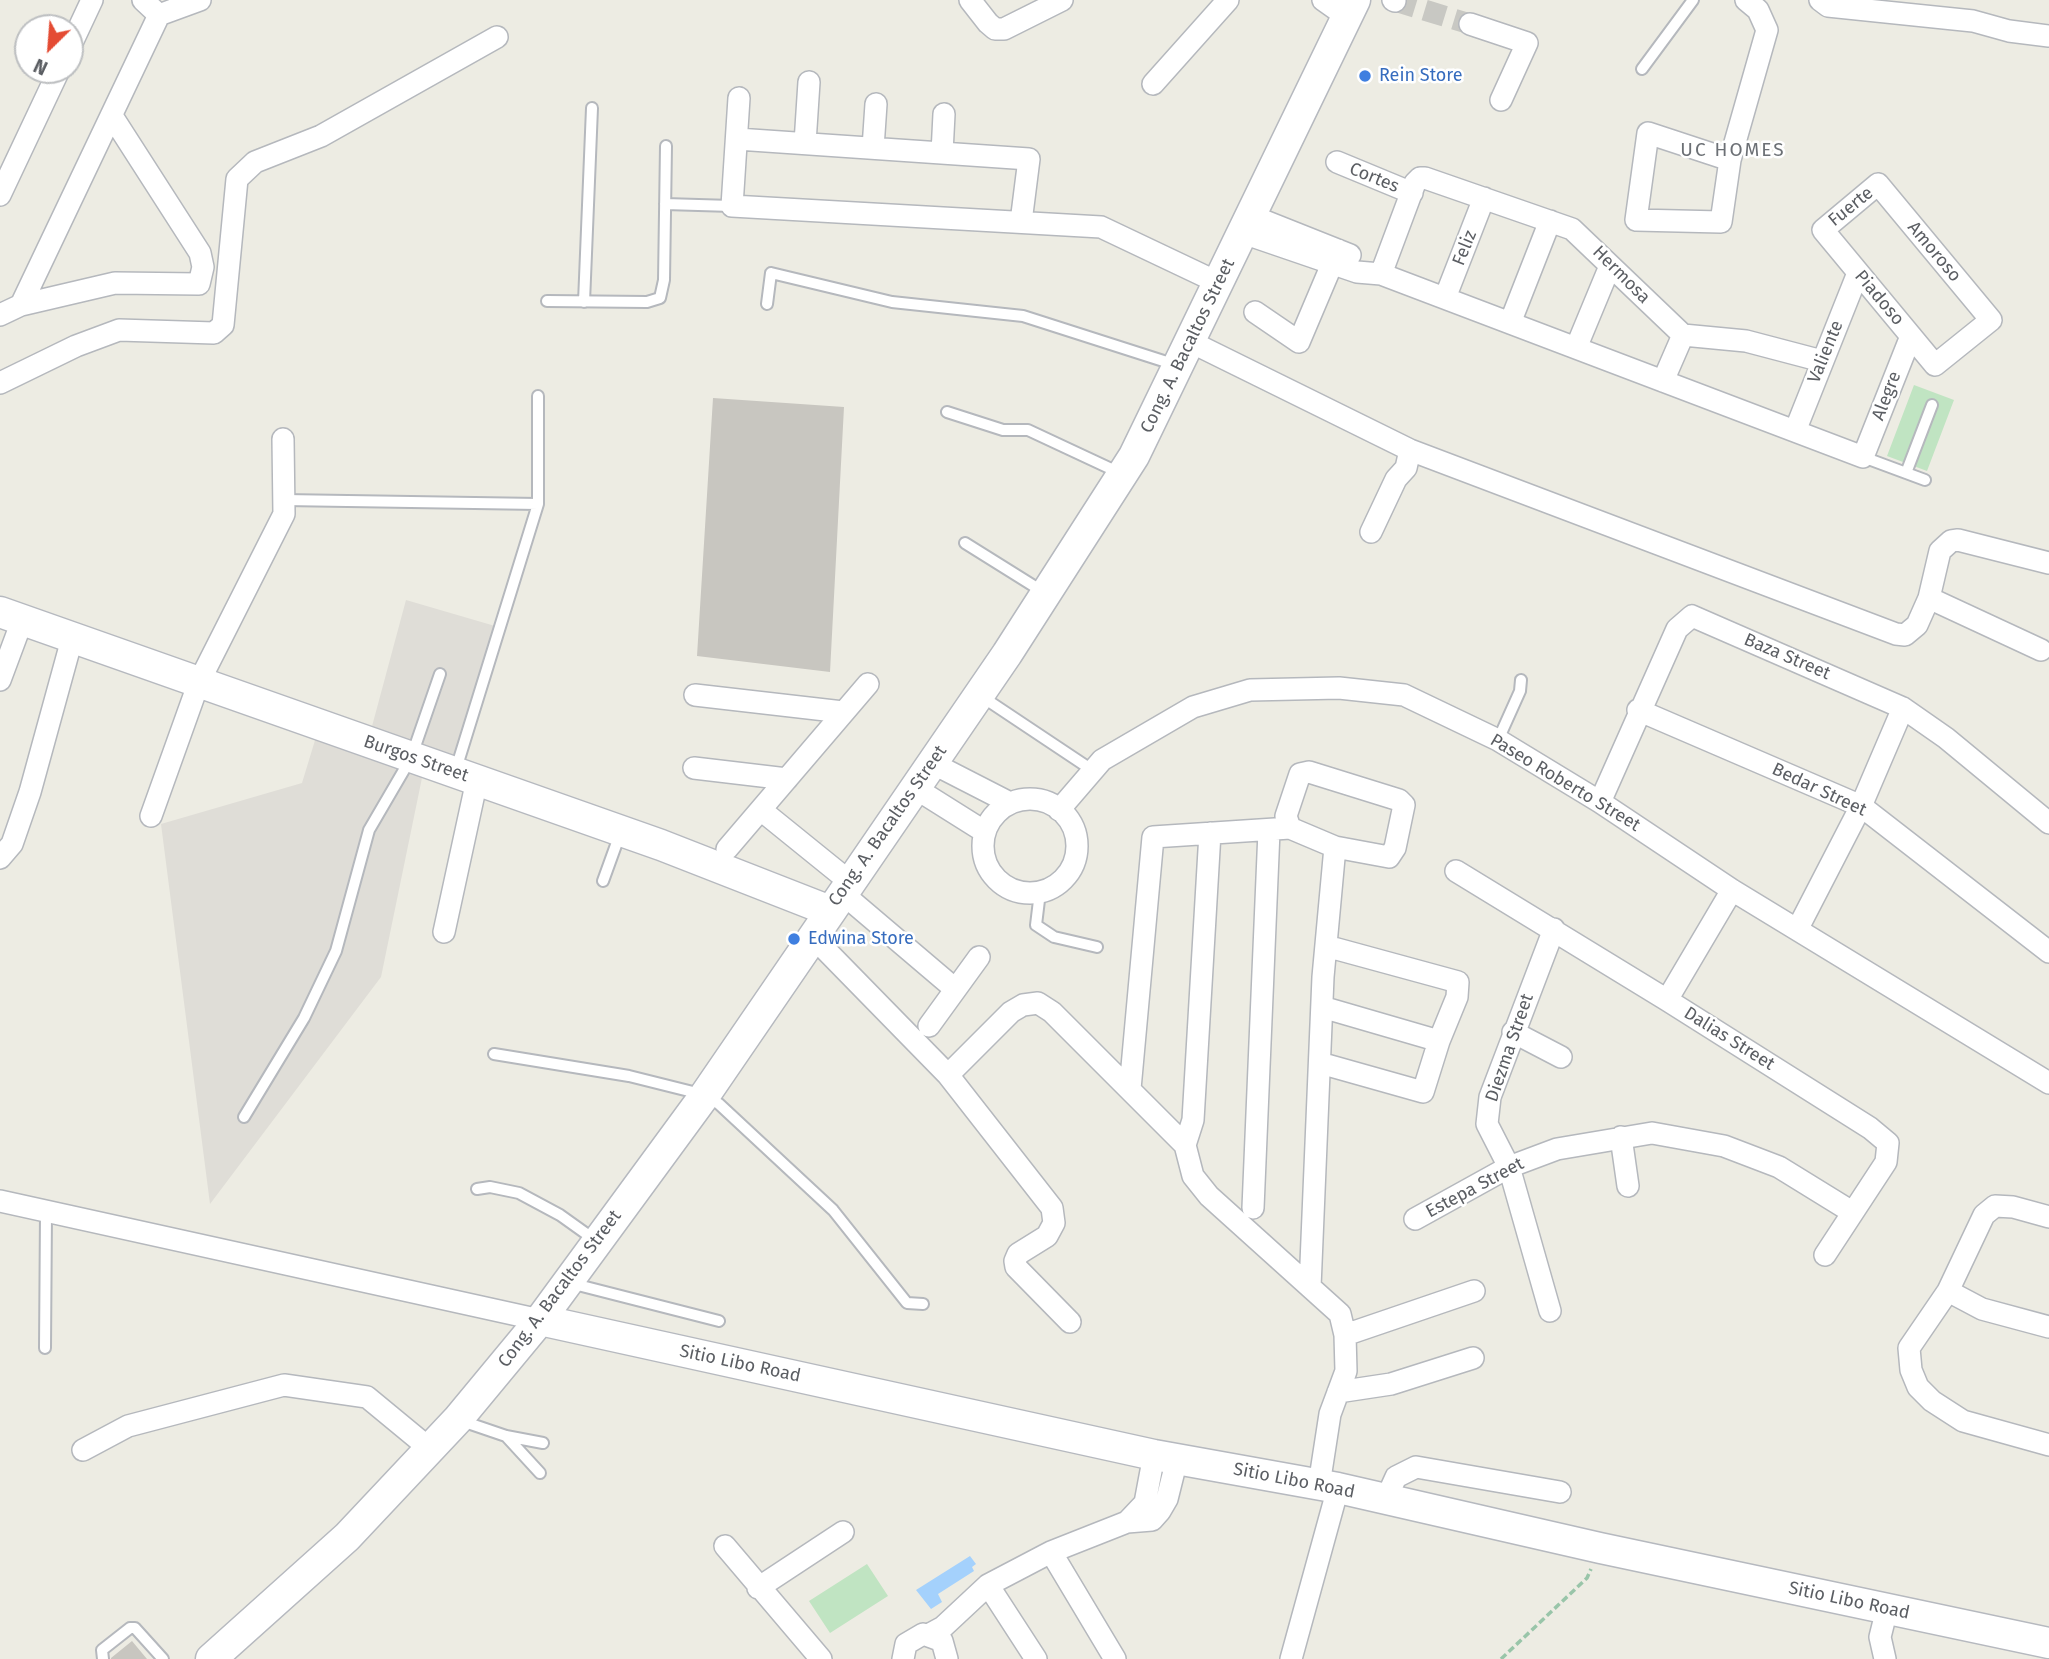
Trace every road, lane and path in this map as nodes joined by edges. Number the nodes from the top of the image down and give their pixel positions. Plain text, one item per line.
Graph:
1 (92, 0) edge
2 (142, 0) edge
3 (200, 0) edge
4 (970, 0) edge
5 (1062, 0) edge
6 (1228, 0) edge
7 (1323, 0) edge
8 (1693, 0) edge
9 (1746, 0) edge
10 (1820, 0) edge
11 (1351, 9) edge
12 (159, 15) junction
13 (84, 17) edge
14 (1470, 24) tunnel mouth
15 (2049, 36) edge
16 (497, 37) dead end
17 (1642, 69) dead end
18 (809, 82) dead end
19 (52, 84) edge
20 (1153, 84) dead end
21 (739, 98) dead end
22 (1501, 100) dead end
23 (876, 104) dead end
24 (592, 108) dead end
25 (944, 114) dead end
26 (111, 116) junction
27 (737, 139) junction
28 (805, 144) junction
29 (666, 146) dead end
30 (873, 148) junction
31 (942, 153) junction
32 (1730, 160) junction
33 (1337, 162) dead end
34 (1878, 184) joint
35 (1416, 185) junction
36 (0, 195) edge
37 (1485, 198) junction
38 (665, 204) junction
39 (732, 206) junction
40 (1550, 220) junction
41 (1021, 222) junction
42 (1247, 225) junction
43 (1823, 230) joint
44 (1335, 257) junction
45 (1610, 265) junction
46 (1858, 273) junction
47 (1381, 274) junction
48 (1219, 283) junction
49 (1445, 299) junction
50 (547, 301) dead end
51 (584, 302) junction
52 (767, 304) dead end
53 (22, 305) junction
54 (1255, 312) dead end
55 (0, 315) edge
56 (1510, 323) junction
57 (1683, 335) junction
58 (1910, 336) junction
59 (1576, 348) junction
60 (1185, 354) junction
61 (1822, 361) junction
62 (1935, 365) joint
63 (1663, 381) junction
64 (0, 383) edge
65 (538, 396) dead end
66 (1932, 404) dead end
67 (947, 412) dead end
68 (1795, 431) junction
69 (283, 439) dead end
70 (1410, 450) junction
71 (1863, 457) junction
72 (1906, 473) junction
73 (1123, 474) junction
74 (1925, 480) dead end
75 (284, 500) junction
76 (538, 504) junction
77 (1370, 533) dead end
78 (965, 543) dead end
79 (2049, 563) edge
80 (1047, 594) junction
81 (1929, 598) junction
82 (11, 616) edge
83 (72, 639) junction
84 (2041, 650) dead end
85 (440, 674) dead end
86 (0, 680) edge
87 (1521, 680) dead end
88 (199, 682) junction
89 (868, 684) dead end
90 (695, 695) dead end
91 (979, 695) junction
92 (1903, 708) junction
93 (1638, 710) junction
94 (842, 712) junction
95 (1498, 740) junction
96 (411, 758) junction
97 (932, 763) junction
98 (694, 768) dead end
99 (1092, 770) junction
100 (466, 776) junction
101 (787, 779) junction
102 (915, 788) junction
103 (1600, 802) junction
104 (1010, 803) junction
105 (1861, 806) junction
106 (761, 810) junction
107 (1059, 810) junction
108 (151, 816) dead end
109 (2049, 823) edge
110 (1280, 830) junction
111 (621, 831) junction
112 (985, 832) junction
113 (1210, 833) junction
114 (1335, 847) junction
115 (727, 849) dead end
116 (0, 858) edge
117 (1456, 871) dead end
118 (603, 881) dead end
119 (1732, 890) junction
120 (1040, 892) junction
121 (841, 895) junction
122 (1798, 928) junction
123 (1554, 929) junction
124 (444, 932) dead end
125 (812, 936) junction
126 (1326, 946) junction
127 (1097, 947) dead end
128 (2049, 951) edge
129 (979, 957) dead end
130 (956, 989) junction
131 (1667, 1000) junction
132 (1322, 1007) junction
133 (929, 1026) dead end
134 (1513, 1032) junction
135 (1439, 1041) junction
136 (494, 1054) dead end
137 (1561, 1057) dead end
138 (1320, 1063) junction
139 (948, 1075) junction
140 (2049, 1083) edge
141 (1130, 1089) junction
142 (705, 1095) junction
143 (244, 1117) dead end
144 (1621, 1138) junction
145 (1185, 1145) junction
146 (1509, 1167) junction
147 (1628, 1186) dead end
148 (477, 1189) dead end
149 (0, 1201) edge
150 (1253, 1208) dead end
151 (1852, 1212) junction
152 (46, 1213) junction
153 (2049, 1217) edge
154 (1415, 1219) dead end
155 (597, 1242) junction
156 (1825, 1255) dead end
157 (567, 1283) junction
158 (1310, 1287) junction
159 (1474, 1291) dead end
160 (1948, 1291) junction
161 (923, 1304) dead end
162 (1550, 1311) dead end
163 (540, 1320) junction
164 (719, 1321) dead end
165 (1070, 1322) dead end
166 (2049, 1326) edge
167 (1345, 1335) junction
168 (46, 1348) dead end
169 (1473, 1358) dead end
170 (1338, 1392) junction
171 (458, 1419) junction
172 (506, 1436) junction
173 (543, 1443) dead end
174 (2049, 1445) edge
175 (430, 1449) junction
176 (83, 1450) dead end
177 (1172, 1458) junction
178 (540, 1473) dead end
179 (1328, 1487) junction
180 (1560, 1492) dead end
181 (1386, 1499) junction
182 (843, 1532) dead end
183 (725, 1546) dead end
184 (1600, 1548) junction
185 (1051, 1552) junction
186 (988, 1584) junction
187 (758, 1588) junction
188 (1887, 1609) junction
189 (930, 1634) junction
190 (2049, 1643) edge
191 (103, 1659) edge
192 (163, 1659) edge
193 (211, 1659) edge
194 (821, 1659) edge
195 (903, 1659) edge
196 (947, 1659) edge
197 (1036, 1659) edge
198 (1115, 1659) edge
199 (1291, 1659) edge
200 (1501, 1659) edge
201 (1885, 1659) edge

1 - 13 street
2 - 12 street
3 - 12 street
4 - 5 street
6 - 20 street
7 - 11 street
8 - 17 lane
9 - 32 street
10 - 15 street
11 - 42 street, Cong. A. Bacaltos Street
12 - 26 street
14 - 22 street
16 - 64 street
18 - 28 street
19 - 36 street
21 - 27 street
23 - 30 street
24 - 51 lane
25 - 31 street
26 - 53 street
26 - 53 street
27 - 28 street
27 - 39 street
28 - 30 street
29 - 38 lane
30 - 31 street
31 - 41 street
32 - 32 street
33 - 35 street, Cortes
34 - 43 street, Fuerte
34 - 62 street, Amoroso
35 - 37 street, Hermosa
35 - 47 street
37 - 40 street, Hermosa
37 - 49 street, Feliz
38 - 39 lane
38 - 51 lane
39 - 41 street
40 - 45 street, Hermosa
40 - 56 street
41 - 48 street
42 - 44 street
42 - 48 street, Cong. A. Bacaltos Street
43 - 46 street, Piadoso
44 - 47 street
44 - 54 street
45 - 57 street, Hermosa
45 - 59 street
46 - 58 street, Piadoso
46 - 61 street, Valiente
47 - 49 street
48 - 60 street, Cong. A. Bacaltos Street
49 - 56 street
50 - 51 lane
52 - 60 lane
53 - 55 street
56 - 59 street
57 - 61 street
57 - 63 street
58 - 62 street, Piadoso
58 - 71 street, Alegre
59 - 63 street
60 - 70 street
60 - 73 street, Cong. A. Bacaltos Street
61 - 68 street, Valiente
63 - 68 street
65 - 76 lane
66 - 72 lane
67 - 73 lane
68 - 71 street
69 - 75 street
70 - 77 street
70 - 81 street
71 - 72 lane
72 - 74 lane
73 - 80 street, Cong. A. Bacaltos Street
75 - 76 lane
75 - 88 street
76 - 100 lane
78 - 80 lane
79 - 81 street
80 - 91 street, Cong. A. Bacaltos Street
81 - 84 street
82 - 83 street, Burgos Street
82 - 86 street
83 - 88 street, Burgos Street
83 - 116 street
85 - 96 lane
87 - 95 lane
88 - 96 street, Burgos Street
88 - 108 street
89 - 94 street
90 - 94 street
91 - 97 street, Cong. A. Bacaltos Street
91 - 99 lane
92 - 93 street, Baza Street
92 - 105 street
92 - 109 street, Baza Street
93 - 103 street, Baza Street
93 - 105 street, Bedar Street
94 - 101 street
95 - 99 street, Paseo Roberto Street
95 - 103 street, Paseo Roberto Street
96 - 100 street, Burgos Street
96 - 143 lane
97 - 102 street, Cong. A. Bacaltos Street
97 - 104 street
98 - 101 street
99 - 107 street, Paseo Roberto Street
100 - 111 street, Burgos Street
100 - 124 street
101 - 106 street
102 - 112 street
102 - 121 street, Cong. A. Bacaltos Street
103 - 119 street, Paseo Roberto Street
104 - 107 street
104 - 112 street
105 - 122 street
105 - 128 street, Bedar Street
106 - 115 street
106 - 121 street
107 - 120 street
110 - 113 street
110 - 114 street
110 - 114 street
110 - 150 street
111 - 118 lane
111 - 121 street, Burgos Street
112 - 120 street
113 - 141 street
113 - 145 street
114 - 126 street
117 - 123 street, Dalias Street
119 - 122 street, Paseo Roberto Street
119 - 131 street
120 - 127 lane
121 - 125 street, Cong. A. Bacaltos Street
121 - 130 street
122 - 140 street, Paseo Roberto Street
123 - 131 street, Dalias Street
123 - 134 street, Diezma Street
125 - 139 street
125 - 142 street, Cong. A. Bacaltos Street
126 - 132 street
126 - 135 street
129 - 130 street
130 - 133 street
131 - 151 street, Dalias Street
132 - 135 street
132 - 138 street
134 - 137 street
134 - 146 street, Diezma Street
135 - 138 street
136 - 142 lane
138 - 158 street
139 - 141 street
139 - 165 street
141 - 145 street
142 - 155 street, Cong. A. Bacaltos Street
142 - 161 lane
144 - 146 street, Estepa Street
144 - 147 street
144 - 151 street, Estepa Street
145 - 158 street
146 - 154 street, Estepa Street
146 - 162 street
148 - 155 lane
149 - 152 street
151 - 156 street, Dalias Street
152 - 163 street
152 - 168 lane
153 - 160 street
155 - 157 street, Cong. A. Bacaltos Street
157 - 163 street, Cong. A. Bacaltos Street
157 - 164 lane
158 - 167 street
159 - 167 street
160 - 166 street
160 - 174 street
163 - 171 street, Cong. A. Bacaltos Street
163 - 177 street, Sitio Libo Road
167 - 170 street
169 - 170 street
170 - 179 street
171 - 172 lane
171 - 175 street, Cong. A. Bacaltos Street
172 - 173 lane
172 - 178 lane
175 - 176 street
175 - 193 street, Cong. A. Bacaltos Street
177 - 179 street, Sitio Libo Road
177 - 185 street
179 - 181 street, Sitio Libo Road
179 - 199 street
180 - 181 street
181 - 184 street, Sitio Libo Road
182 - 187 street
183 - 187 street
184 - 188 street, Sitio Libo Road
184 - 200 path
185 - 186 street
185 - 198 street
186 - 189 street
186 - 197 street
187 - 194 street
188 - 190 street, Sitio Libo Road
188 - 201 street
189 - 195 street
189 - 196 street
191 - 192 lane

